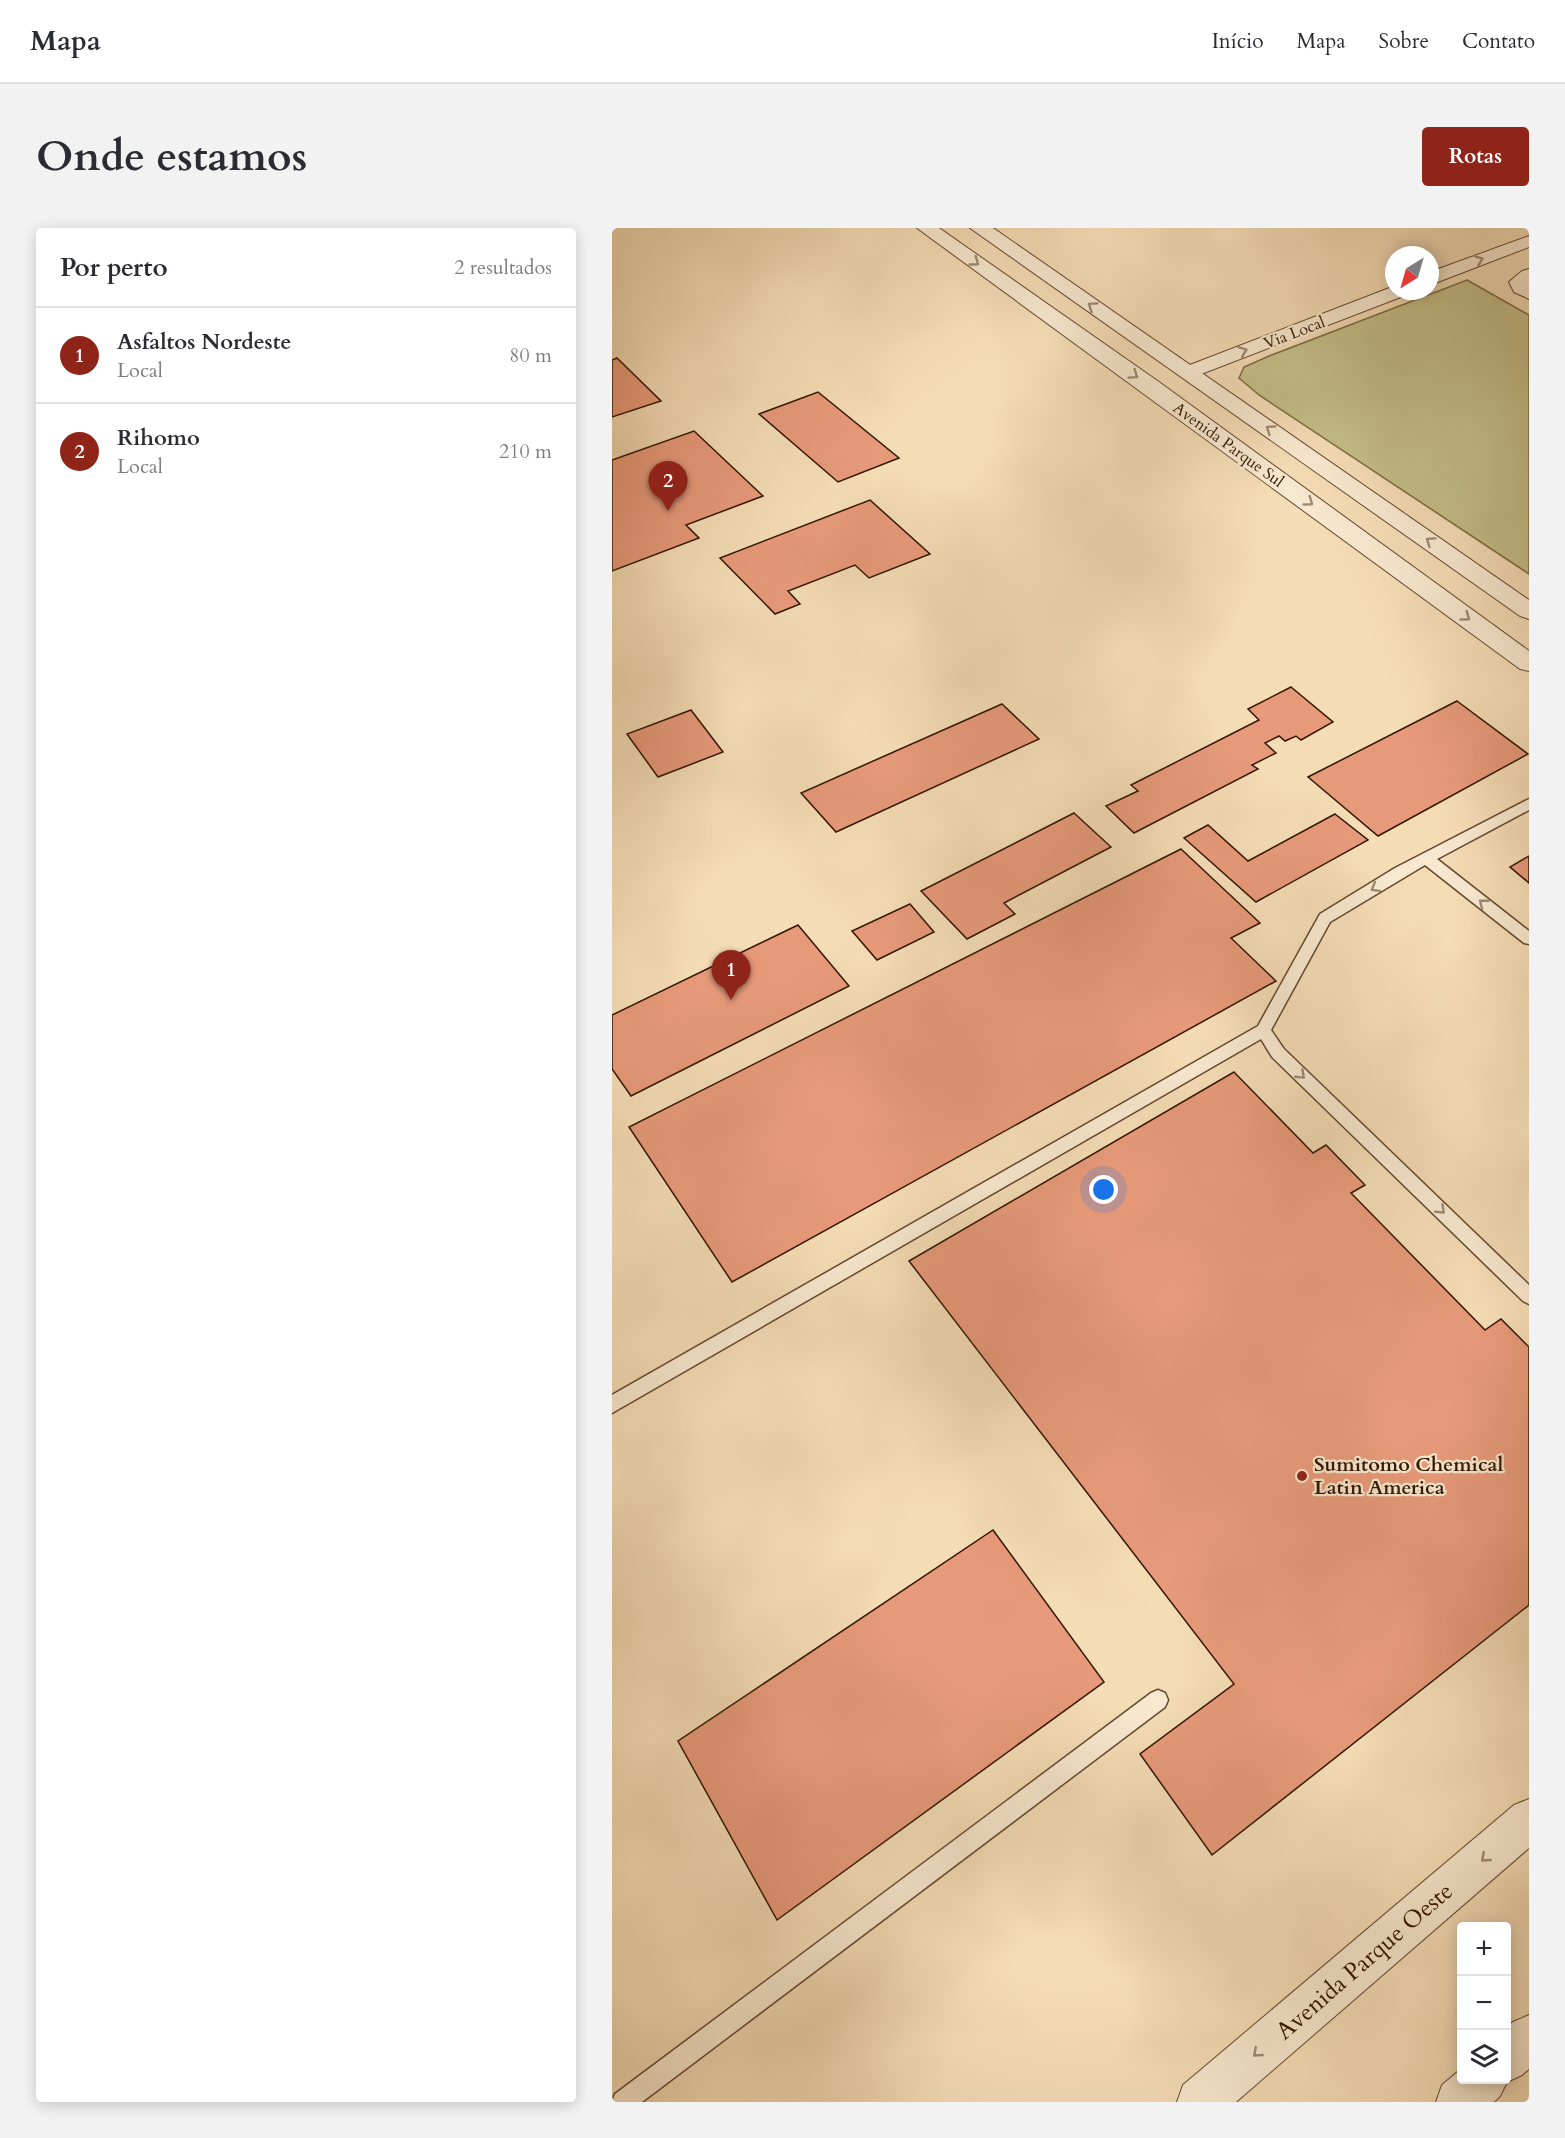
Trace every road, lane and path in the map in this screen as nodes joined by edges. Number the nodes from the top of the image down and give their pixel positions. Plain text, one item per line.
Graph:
1 (927, 228) edge
2 (980, 228) edge
3 (1529, 241) edge
4 (1529, 274) edge
5 (1439, 276) edge
6 (1529, 293) edge
7 (1385, 296) edge
8 (1189, 372) junction
9 (1529, 611) edge
10 (1529, 663) edge
11 (1529, 804) edge
12 (1426, 858) junction
13 (1529, 939) edge
14 (1263, 1030) junction
15 (1529, 1296) edge
16 (612, 1405) edge
17 (1158, 1700) dead end
18 (1529, 1820) edge
19 (1529, 2038) edge
20 (1511, 2054) edge
21 (1479, 2084) edge
22 (623, 2102) edge
23 (1200, 2102) edge
24 (1459, 2102) edge

1 -> 10 street, Avenida Parque Sul
8 -> 2 street, Avenida Parque Sul
5 -> 3 street
4 - 6 street
8 -> 7 street, Via Local
9 -> 8 street, Avenida Parque Sul
11 - 12 lane
13 -> 12 lane
12 -> 14 lane
14 -> 15 lane
14 - 16 lane
17 - 22 lane
18 -> 23 street, Avenida Parque Oeste
19 - 20 street
21 - 24 street

